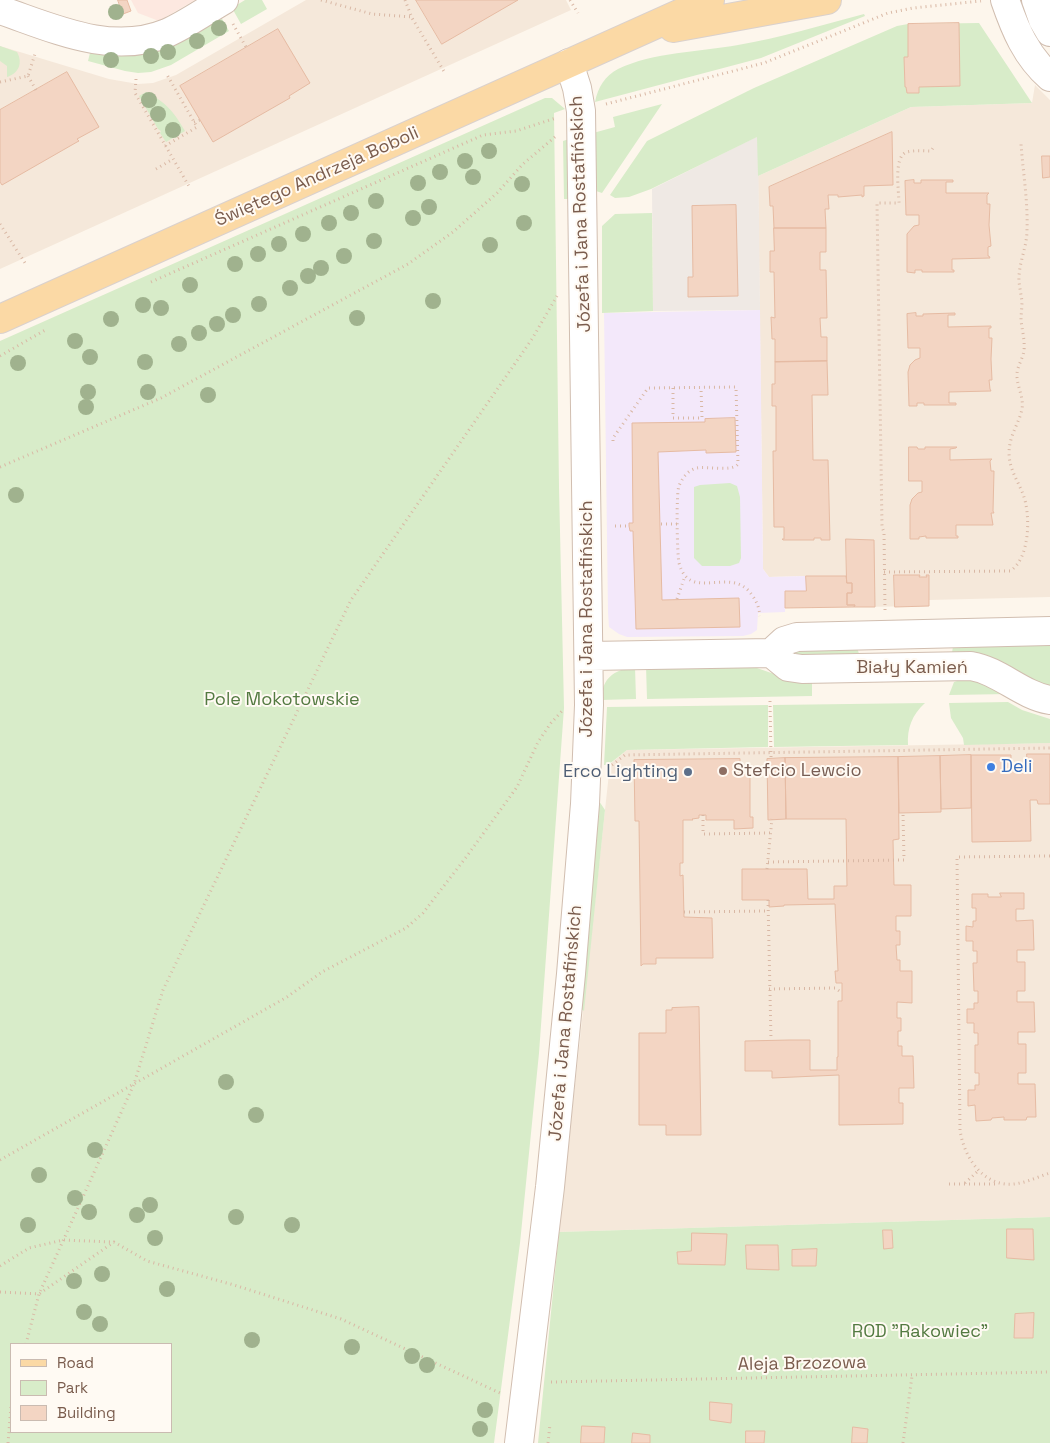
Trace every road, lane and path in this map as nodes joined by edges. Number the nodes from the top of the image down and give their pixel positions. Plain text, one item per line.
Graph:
1 (224, 0) edge
2 (321, 0) edge
3 (405, 0) edge
4 (570, 0) edge
5 (710, 0) edge
6 (826, 0) edge
7 (983, 0) edge
8 (1005, 0) edge
9 (1036, 0) edge
10 (951, 2) edge
11 (0, 10) edge
12 (578, 13) dead end
13 (412, 17) junction
14 (1050, 32) edge
15 (634, 34) junction
16 (36, 54) dead end
17 (569, 63) junction
18 (166, 73) dead end
19 (445, 73) dead end
20 (28, 76) junction
21 (1050, 77) edge
22 (136, 79) dead end
23 (0, 82) edge
24 (36, 90) dead end
25 (602, 106) dead end
26 (562, 116) dead end
27 (200, 120) dead end
28 (194, 122) junction
29 (558, 134) dead end
30 (1021, 144) dead end
31 (935, 145) dead end
32 (165, 146) junction
33 (173, 159) junction
34 (156, 169) dead end
35 (190, 188) dead end
36 (0, 224) edge
37 (25, 263) dead end
38 (148, 283) dead end
39 (558, 292) dead end
40 (0, 320) edge
41 (51, 327) dead end
42 (0, 356) edge
43 (673, 388) junction
44 (701, 388) junction
45 (613, 448) dead end
46 (0, 467) edge
47 (615, 516) dead end
48 (661, 524) dead end
49 (678, 524) junction
50 (607, 526) dead end
51 (615, 526) junction
52 (629, 526) dead end
53 (884, 572) junction
54 (685, 576) junction
55 (677, 599) dead end
56 (885, 614) dead end
57 (760, 616) dead end
58 (1050, 631) edge
59 (940, 634) junction
60 (868, 635) junction
61 (771, 653) junction
62 (589, 656) junction
63 (940, 666) junction
64 (869, 668) junction
65 (1050, 700) edge
66 (770, 701) dead end
67 (564, 708) dead end
68 (1050, 748) edge
69 (902, 751) junction
70 (771, 752) junction
71 (902, 756) dead end
72 (771, 758) dead end
73 (608, 769) dead end
74 (903, 813) dead end
75 (703, 815) dead end
76 (772, 820) dead end
77 (771, 833) junction
78 (1050, 856) edge
79 (768, 862) junction
80 (767, 869) dead end
81 (768, 900) dead end
82 (768, 911) junction
83 (684, 912) dead end
84 (770, 989) junction
85 (842, 993) dead end
86 (771, 1040) dead end
87 (134, 1084) junction
88 (0, 1160) edge
89 (979, 1170) junction
90 (1050, 1173) edge
91 (949, 1184) dead end
92 (964, 1184) junction
93 (999, 1184) junction
94 (63, 1240) junction
95 (114, 1242) junction
96 (0, 1266) edge
97 (0, 1292) edge
98 (39, 1294) junction
99 (26, 1343) edge
100 (1050, 1372) edge
101 (912, 1376) junction
102 (554, 1382) dead end
103 (505, 1396) dead end
104 (10, 1418) edge
105 (8, 1443) edge
106 (519, 1443) edge
107 (903, 1443) edge

1 - 11 street
2 - 13 path
3 - 13 path
4 - 12 path
5 - 15 main road, Świętego Andrzeja Boboli
6 - 15 main road, Świętego Andrzeja Boboli
7 - 10 path
8 - 21 street
9 - 14 street
10 - 25 path
13 - 19 path
15 - 17 main road, Świętego Andrzeja Boboli
16 - 20 path
17 - 40 main road, Świętego Andrzeja Boboli
17 - 62 street, Józefa i Jana Rostafińskich
18 - 28 path
20 - 23 path
20 - 24 path
22 - 32 path
26 - 38 path
27 - 28 path
28 - 32 path
29 - 46 path
30 - 53 path
31 - 53 path
32 - 33 path
33 - 34 path
33 - 35 path
36 - 37 path
39 - 87 path
41 - 42 path
43 - 44 path
43 - 44 path
43 - 45 path
44 - 49 path
47 - 51 path
48 - 49 path
49 - 54 path
50 - 51 path
51 - 52 path
53 - 56 path
54 - 55 path
54 - 57 path
58 - 59 street, Biały Kamień
59 - 60 street, Biały Kamień
59 - 63 street
60 - 61 street, Biały Kamień
60 - 64 street
61 - 62 street
61 - 64 street, Biały Kamień
62 - 106 street, Józefa i Jana Rostafińskich
63 - 64 street, Biały Kamień
63 - 65 street, Biały Kamień
66 - 70 path
67 - 87 path
68 - 69 path
69 - 70 path
69 - 71 path
70 - 72 path
70 - 73 path
74 - 79 path
75 - 77 path
76 - 77 path
77 - 79 path
78 - 89 path
79 - 80 path
81 - 82 path
82 - 83 path
82 - 84 path
84 - 85 path
84 - 86 path
87 - 88 path
87 - 94 path
89 - 92 path
89 - 93 path
90 - 93 path
91 - 92 path
92 - 93 path
94 - 95 path
94 - 96 path
94 - 98 path
95 - 98 path
95 - 103 path
97 - 98 path
98 - 99 path
100 - 101 path, Aleja Brzozowa
101 - 102 path, Aleja Brzozowa
101 - 107 path
104 - 105 path

